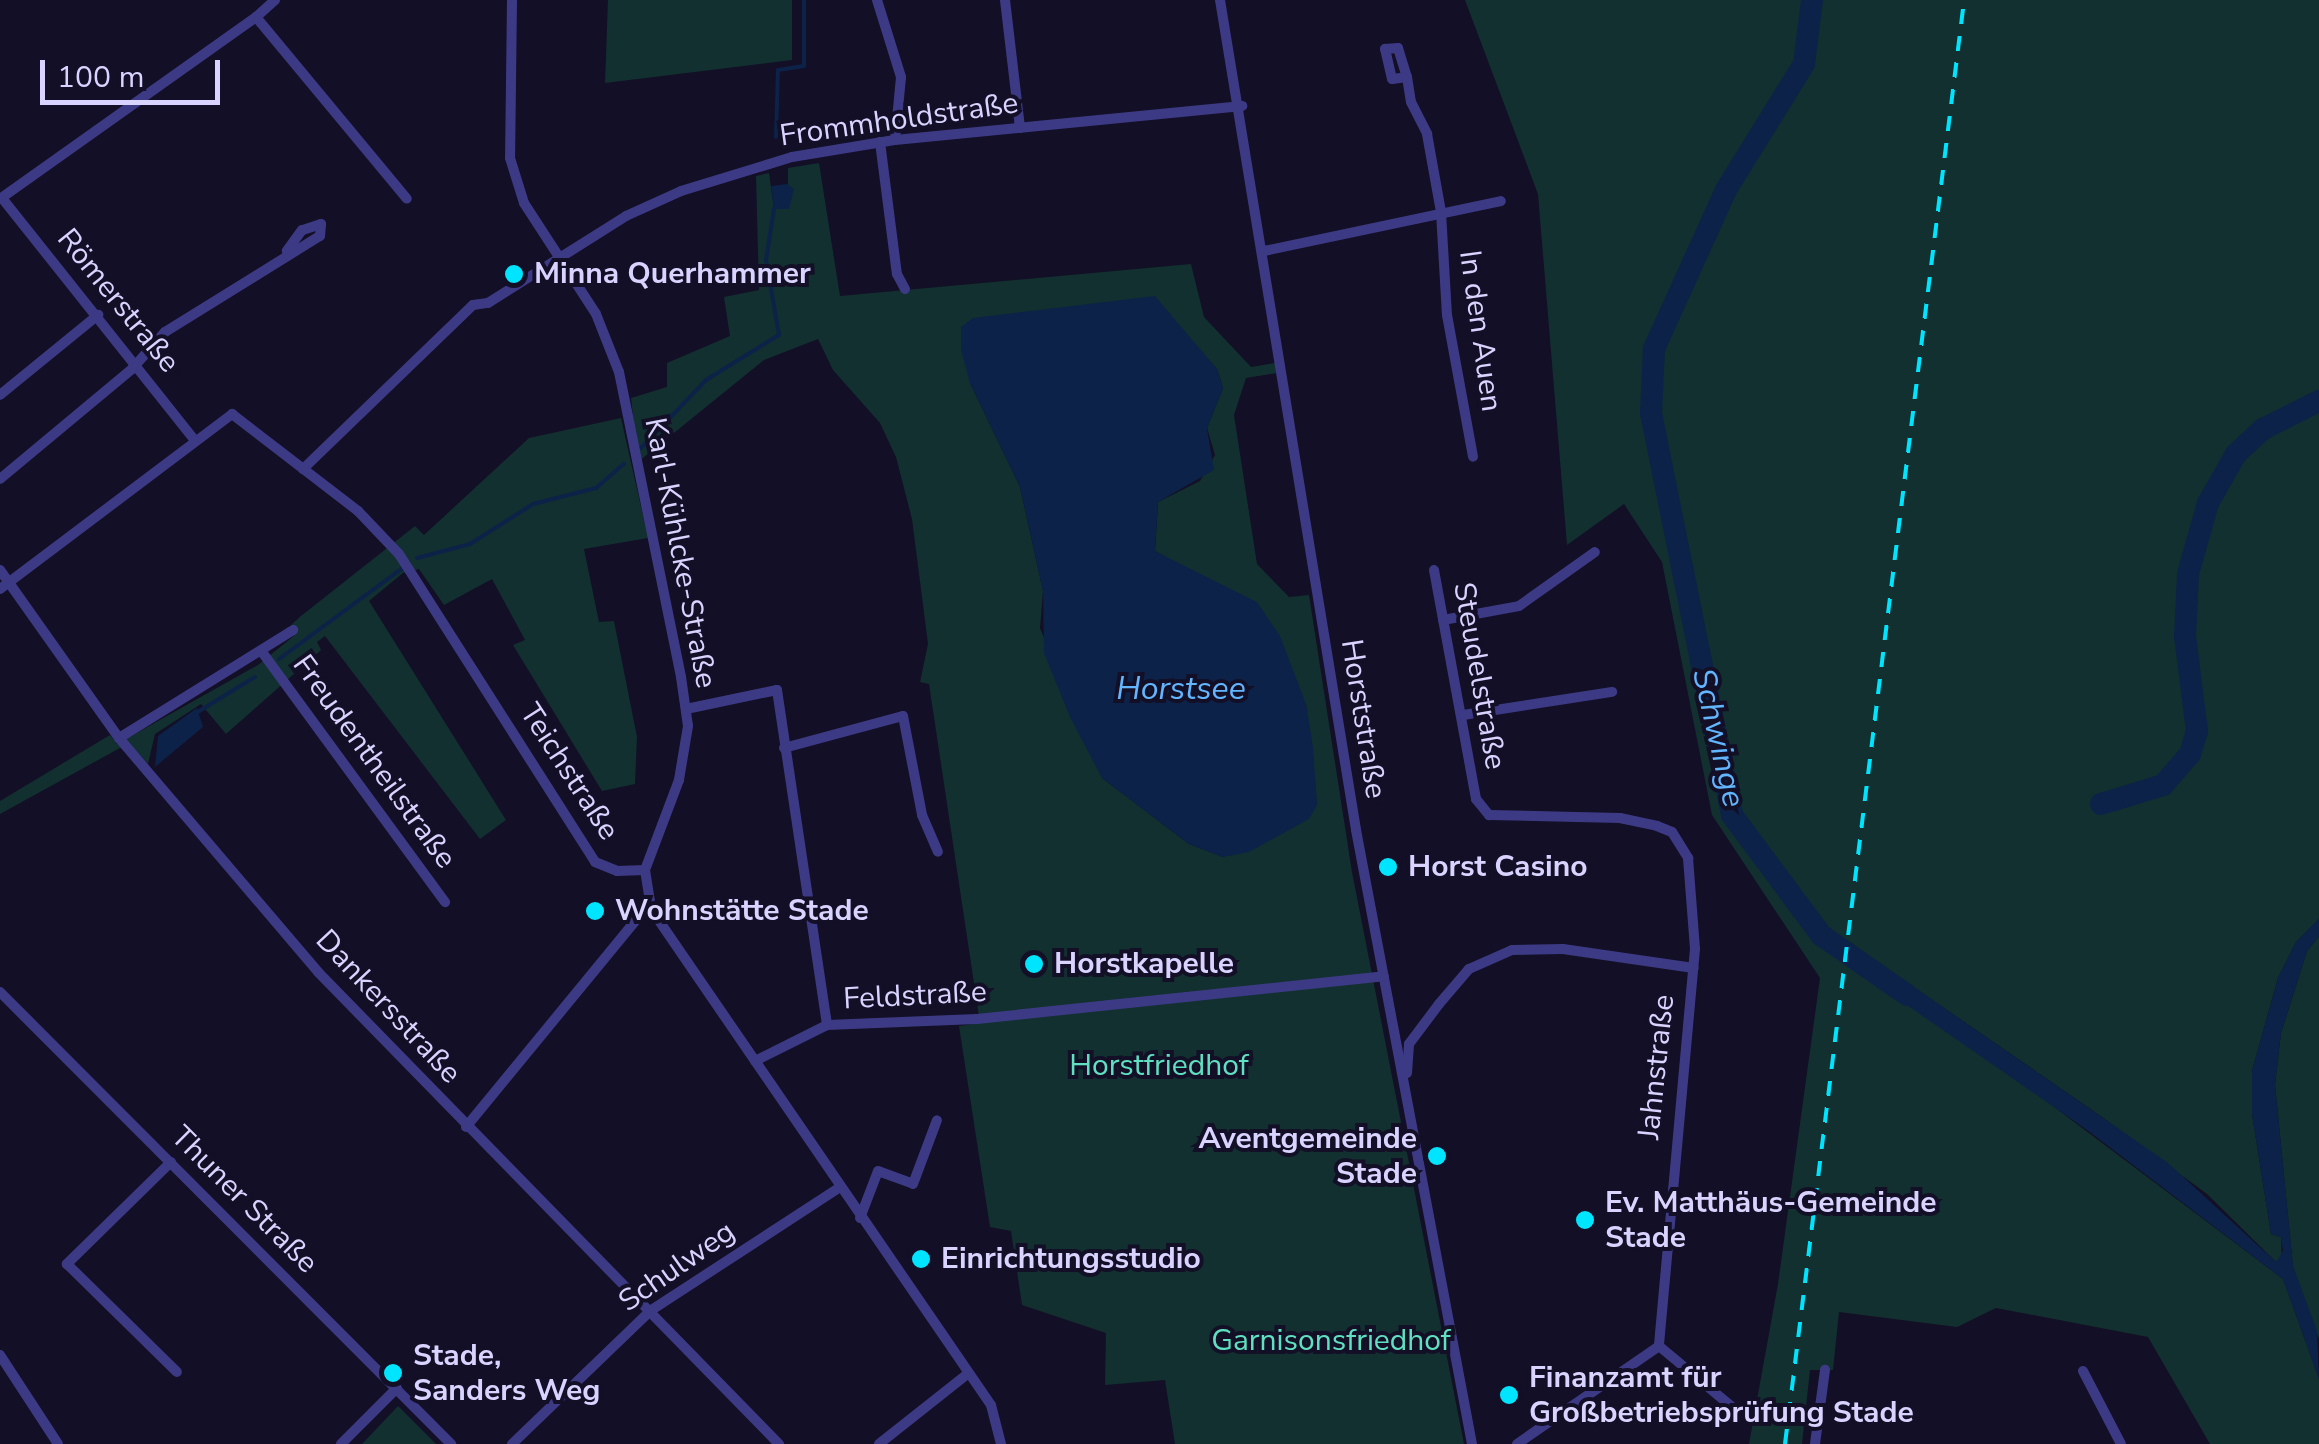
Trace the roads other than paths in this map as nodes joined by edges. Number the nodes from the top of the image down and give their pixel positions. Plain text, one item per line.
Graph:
1 (275, 0) edge
2 (512, 0) edge
3 (876, 0) edge
4 (1005, 0) edge
5 (1220, 0) edge
6 (256, 17) junction
7 (1407, 78) dead end
8 (1242, 106) junction
9 (1020, 128) junction
10 (895, 140) junction
11 (880, 142) junction
12 (1, 198) edge
13 (406, 198) dead end
14 (1501, 201) dead end
15 (1441, 212) junction
16 (288, 251) dead end
17 (1264, 251) junction
18 (558, 253) junction
19 (905, 289) dead end
20 (98, 314) junction
21 (136, 360) junction
22 (0, 395) edge
23 (192, 438) junction
24 (1472, 457) dead end
25 (302, 470) junction
26 (0, 479) edge
27 (1595, 552) dead end
28 (0, 570) edge
29 (1434, 570) dead end
30 (3, 587) edge
31 (1443, 620) junction
32 (293, 630) dead end
33 (262, 652) junction
34 (1612, 692) dead end
35 (686, 708) junction
36 (1464, 716) junction
37 (119, 738) junction
38 (784, 748) junction
39 (938, 852) dead end
40 (645, 870) junction
41 (445, 902) dead end
42 (650, 904) junction
43 (1697, 912) joint
44 (1694, 968) junction
45 (1384, 976) junction
46 (0, 992) edge
47 (827, 1025) junction
48 (755, 1061) junction
49 (1406, 1094) junction
50 (937, 1120) dead end
51 (466, 1126) junction
52 (171, 1162) junction
53 (839, 1188) junction
54 (860, 1218) junction
55 (650, 1311) junction
56 (1659, 1346) junction
57 (0, 1355) edge
58 (1826, 1370) dead end
59 (2083, 1371) dead end
60 (177, 1372) dead end
61 (966, 1375) junction
62 (397, 1388) junction
63 (1737, 1411) dead end
64 (1523, 1442) edge
65 (58, 1444) edge
66 (341, 1444) edge
67 (452, 1444) edge
68 (512, 1444) edge
69 (779, 1444) edge
70 (879, 1444) edge
71 (1001, 1444) edge
72 (1472, 1444) edge
73 (1816, 1444) edge
74 (2121, 1444) edge

1 - 6 street
2 - 18 street, Karl-Kühlcke-Straße
3 - 10 street
4 - 9 street
5 - 8 street, Horststraße
6 - 12 street
6 - 13 street
7 - 15 street, In den Auen
8 - 9 street, Frommholdstraße
8 - 17 street, Horststraße
9 - 10 street, Frommholdstraße
10 - 11 street, Frommholdstraße
11 - 18 street, Frommholdstraße
11 - 19 street
12 - 20 street, Römerstraße
14 - 15 street, In den Auen
15 - 17 street, In den Auen
15 - 24 street, In den Auen
16 - 21 street
17 - 45 street, Horststraße
18 - 25 street, Frommholdstraße
18 - 35 street, Karl-Kühlcke-Straße
20 - 21 street, Römerstraße
20 - 22 street
21 - 23 street, Römerstraße
21 - 26 street
23 - 25 street, Teichstraße
23 - 30 street
25 - 40 street, Teichstraße
27 - 31 street
28 - 30 street, Dankersstraße
29 - 31 street, Steudelstraße
30 - 37 street, Dankersstraße
31 - 36 street, Steudelstraße
32 - 33 street
33 - 37 street
33 - 41 street, Freudentheilstraße
34 - 36 street
35 - 38 street
35 - 40 street, Karl-Kühlcke-Straße
36 - 43 street, Steudelstraße
37 - 51 street, Dankersstraße
38 - 39 street
38 - 47 street
40 - 42 street
42 - 48 street
42 - 51 street
43 - 44 street, Jahnstraße
44 - 49 street
44 - 56 street, Jahnstraße
45 - 47 street, Feldstraße
45 - 49 street, Horststraße
46 - 52 street, Thuner Straße
47 - 48 street, Feldstraße
48 - 53 street
49 - 72 street, Horststraße
50 - 54 street
51 - 55 street, Dankersstraße
52 - 60 street
52 - 62 street, Thuner Straße
53 - 54 street
53 - 55 street, Schulweg
54 - 61 street
55 - 68 street, Schulweg
55 - 69 street, Dankersstraße
56 - 63 street
56 - 64 street
57 - 65 street
58 - 73 street
59 - 74 street
61 - 70 street
61 - 71 street
62 - 66 street
62 - 67 street, Thuner Straße

